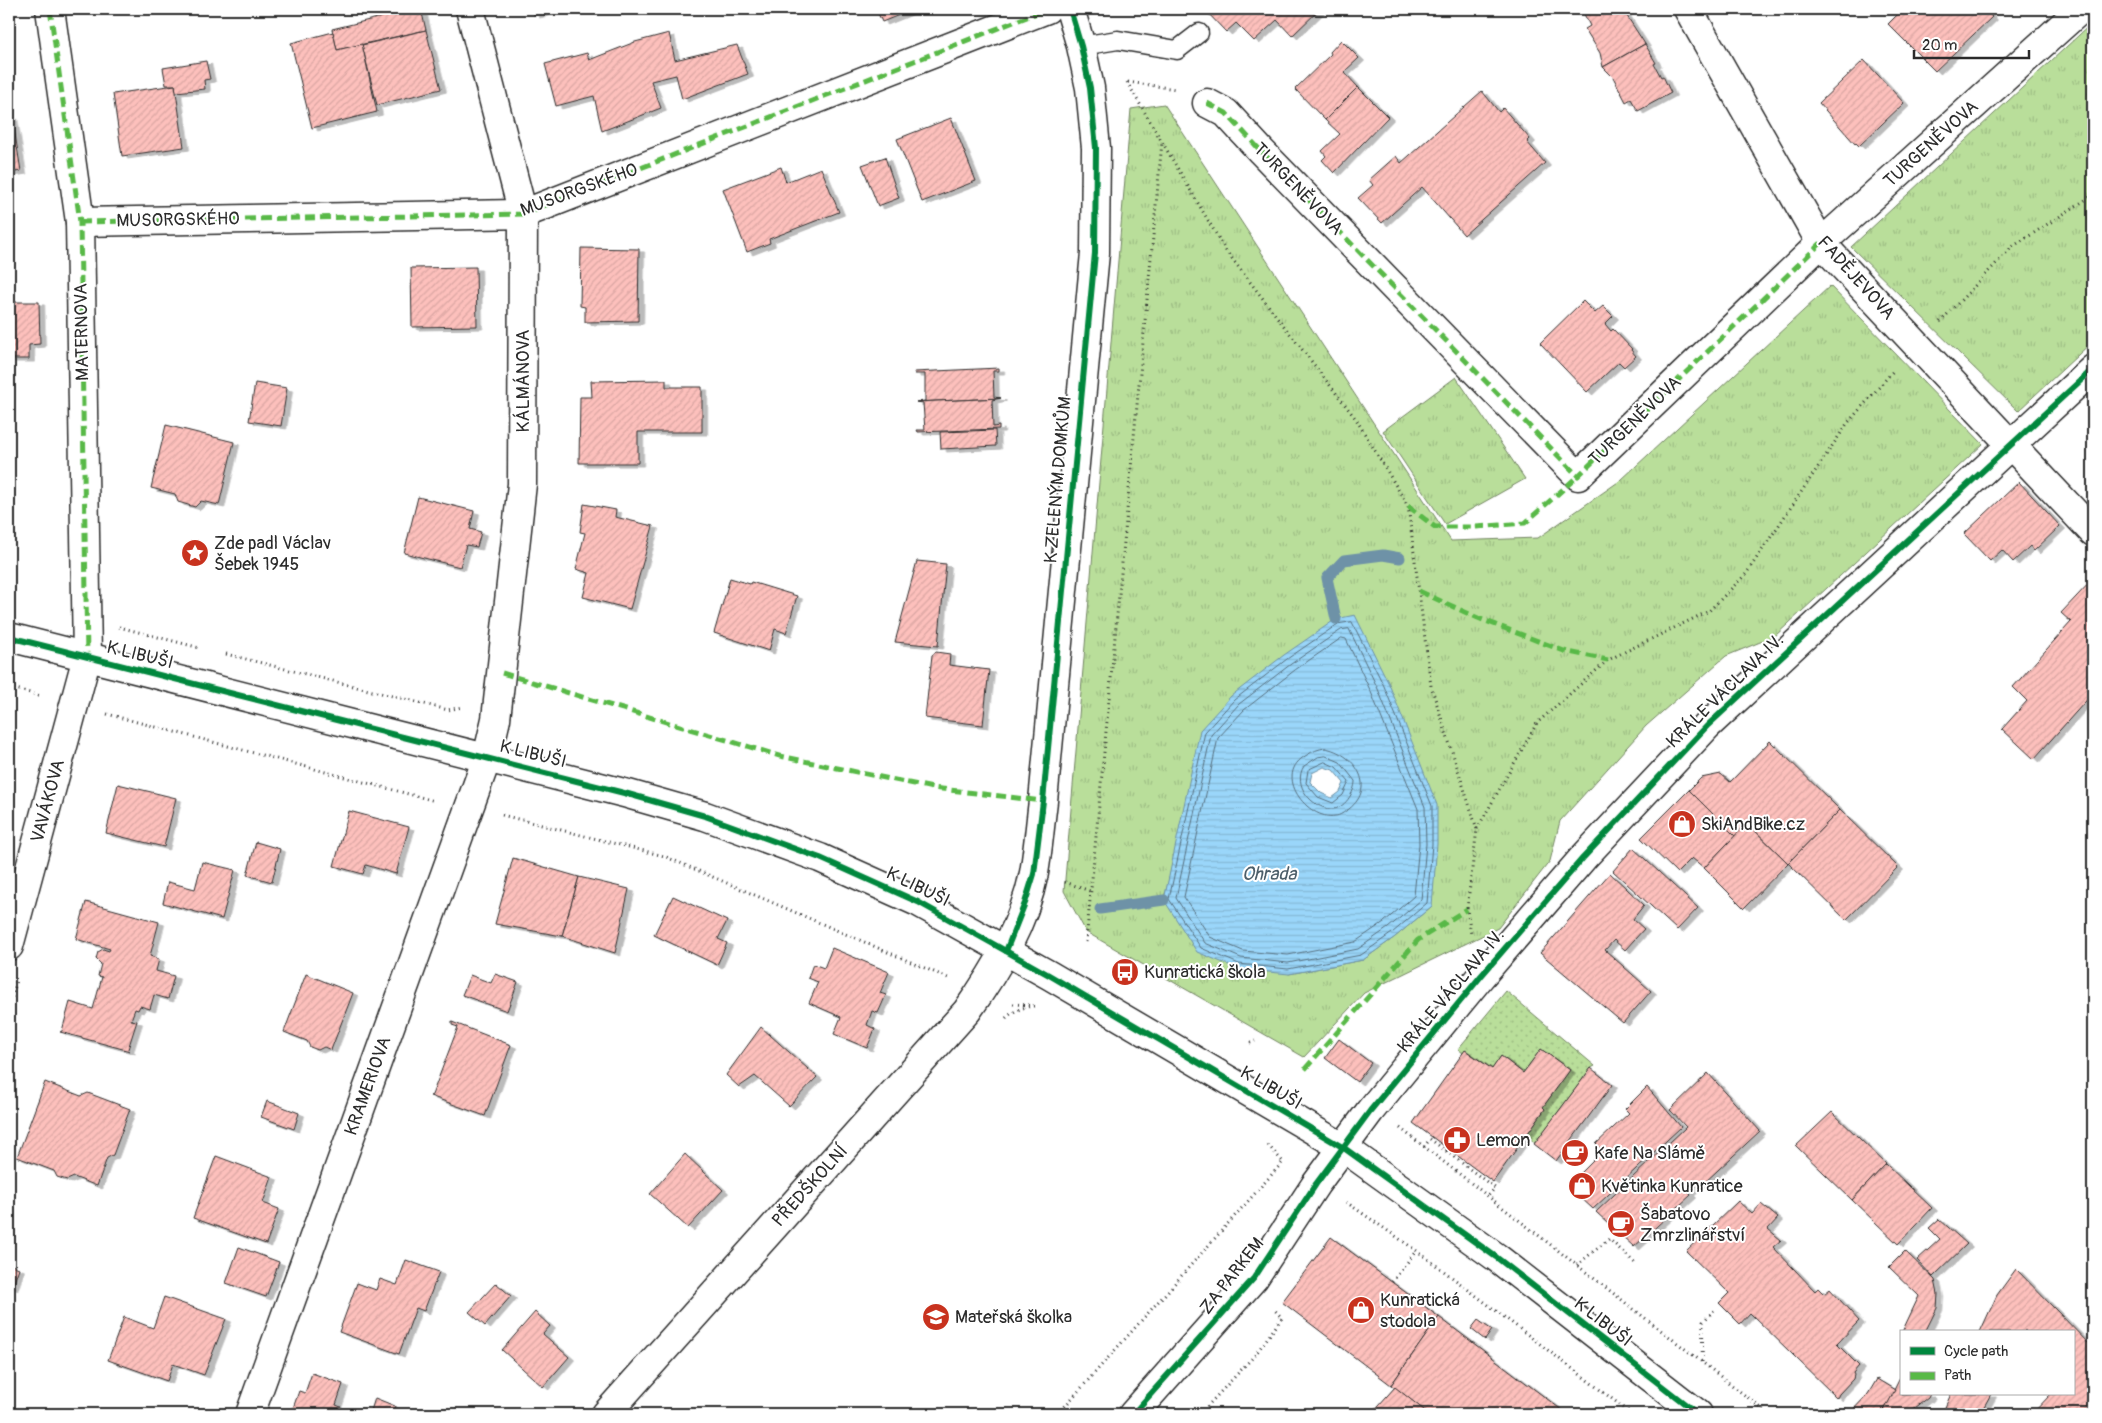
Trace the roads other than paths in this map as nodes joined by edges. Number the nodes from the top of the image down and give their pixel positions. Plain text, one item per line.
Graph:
1 (50, 9) edge
2 (470, 9) edge
3 (1048, 9) edge
4 (1070, 9) edge
5 (1688, 9) edge
6 (2081, 9) edge
7 (1199, 33) dead end
8 (1081, 46) junction
9 (1207, 103) road end
10 (523, 214) junction
11 (80, 222) junction
12 (1821, 243) junction
13 (2093, 369) edge
14 (2012, 445) junction
15 (2093, 532) edge
16 (9, 637) edge
17 (86, 657) junction
18 (487, 758) junction
19 (9, 946) edge
20 (1006, 950) junction
21 (1344, 1148) junction
22 (250, 1414) edge
23 (606, 1414) edge
24 (1133, 1414) edge
25 (1698, 1414) edge

1 - 11 street, MATERNOVA
2 - 10 street, KÁLMÁNOVA
3 - 10 street, MUSORGSKÉHO
4 - 8 street, K ZELENÝM DOMKŮM
5 - 12 street, FADĚJEVOVA
6 - 12 street, TURGENĚVOVA
7 - 8 lane
8 - 20 street, K ZELENÝM DOMKŮM
9 - 12 street, TURGENĚVOVA
10 - 11 street, MUSORGSKÉHO
10 - 18 street, KÁLMÁNOVA
11 - 17 street, MATERNOVA
12 - 14 street, FADĚJEVOVA
13 - 14 street, KRÁLE VÁCLAVA IV.
14 - 15 street, FADĚJEVOVA
14 - 21 street, KRÁLE VÁCLAVA IV.
16 - 17 street, K LIBUŠI
17 - 18 street, K LIBUŠI
17 - 19 street, VAVÁKOVA
18 - 20 street, K LIBUŠI
18 - 22 street, KRAMERIOVA
20 - 21 street, K LIBUŠI
20 - 23 street, PŘEDŠKOLNÍ
21 - 24 street, ZA PARKEM
21 - 25 street, K LIBUŠI

